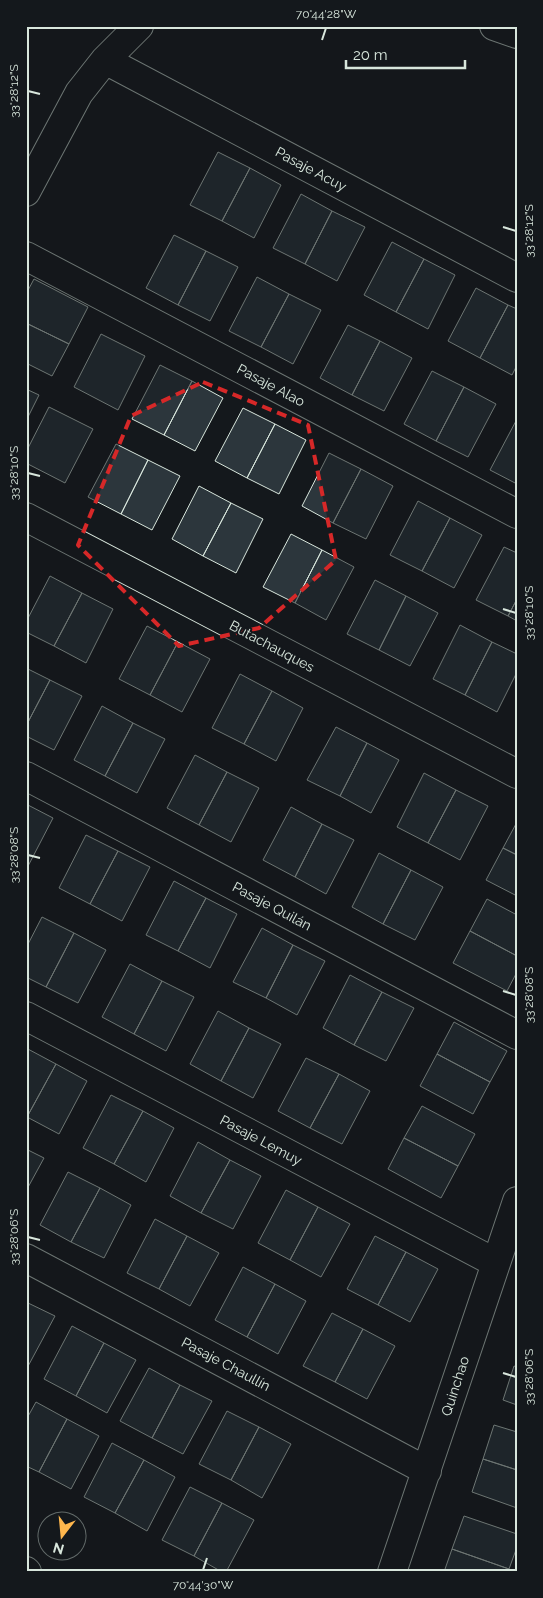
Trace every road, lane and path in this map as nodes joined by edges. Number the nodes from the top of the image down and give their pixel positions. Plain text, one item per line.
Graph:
1 (139, 26) edge
2 (494, 26) edge
3 (517, 34) edge
4 (105, 60) junction
5 (26, 192) edge
6 (26, 256) edge
7 (517, 278) edge
8 (517, 514) edge
9 (26, 518) edge
10 (517, 774) edge
11 (26, 776) edge
12 (26, 1016) edge
13 (517, 1035) edge
14 (517, 1201) edge
15 (26, 1258) edge
16 (496, 1264) junction
17 (426, 1470) junction
18 (392, 1572) edge

1 - 4 street
2 - 3 street
4 - 5 street
4 - 7 street, Pasaje Acuy
6 - 8 street, Pasaje Alao
9 - 10 street, Butachauques
11 - 13 street, Pasaje Quilán
12 - 16 street, Pasaje Lemuy
14 - 16 street, Quinchao
15 - 17 street, Pasaje Chaullín
16 - 17 street, Quinchao
17 - 18 street, Quinchao

